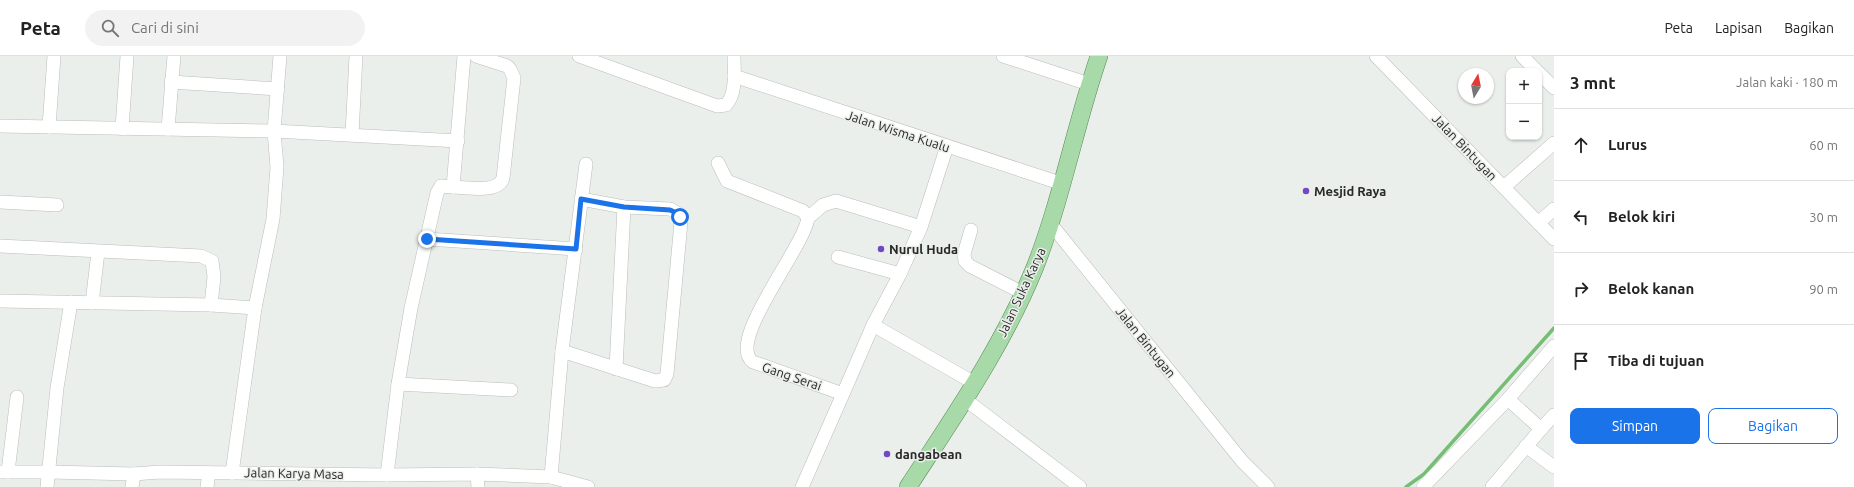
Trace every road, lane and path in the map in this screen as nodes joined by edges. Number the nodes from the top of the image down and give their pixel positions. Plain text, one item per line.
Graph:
1 (54, 56) edge
2 (127, 56) edge
3 (174, 56) edge
4 (280, 56) edge
5 (356, 56) edge
6 (464, 56) edge
7 (476, 56) edge
8 (579, 56) edge
9 (734, 56) edge
10 (1003, 56) edge
11 (1099, 56) edge
12 (1376, 56) edge
13 (1523, 57) edge
14 (1534, 68) edge
15 (734, 76) junction
16 (1542, 76) edge
17 (172, 82) junction
18 (1089, 84) junction
19 (1554, 88) edge
20 (278, 89) junction
21 (0, 126) edge
22 (49, 127) junction
23 (122, 128) junction
24 (168, 129) junction
25 (274, 131) junction
26 (352, 135) junction
27 (458, 141) junction
28 (1554, 143) edge
29 (947, 146) junction
30 (718, 163) dead end
31 (586, 164) dead end
32 (1063, 184) junction
33 (453, 187) junction
34 (1504, 187) junction
35 (581, 199) junction
36 (0, 202) edge
37 (57, 205) dead end
38 (624, 207) junction
39 (1554, 209) edge
40 (808, 218) junction
41 (1050, 223) junction
42 (1538, 223) junction
43 (921, 227) junction
44 (972, 230) dead end
45 (427, 239) junction
46 (1554, 239) edge
47 (0, 246) edge
48 (576, 249) junction
49 (98, 252) junction
50 (838, 257) dead end
51 (900, 274) junction
52 (1023, 293) junction
53 (0, 301) edge
54 (71, 302) junction
55 (92, 303) junction
56 (211, 305) junction
57 (255, 308) junction
58 (873, 325) junction
59 (1554, 346) edge
60 (562, 351) junction
61 (616, 369) junction
62 (398, 384) junction
63 (976, 384) junction
64 (511, 390) dead end
65 (843, 394) junction
66 (17, 397) dead end
67 (1508, 399) junction
68 (966, 400) junction
69 (1554, 415) edge
70 (1541, 429) junction
71 (1526, 446) junction
72 (1554, 467) edge
73 (4, 472) edge
74 (49, 472) junction
75 (209, 473) junction
76 (232, 473) junction
77 (477, 474) junction
78 (387, 475) junction
79 (551, 477) junction
80 (133, 481) edge
81 (47, 487) edge
82 (207, 487) edge
83 (478, 487) edge
84 (588, 487) edge
85 (802, 487) edge
86 (908, 487) edge
87 (1080, 487) edge
88 (1268, 487) edge
89 (1423, 487) edge
90 (1492, 487) edge

1 - 22 street
2 - 23 street
3 - 17 street
4 - 20 street
5 - 26 street
6 - 27 street
7 - 33 street
8 - 15 street
9 - 15 street
10 - 18 street
11 - 18 main road, Jalan Suka Karya
12 - 34 street, Jalan Bintugan
13 - 14 street
15 - 29 street, Jalan Wisma Kualu
16 - 19 street
17 - 20 street
17 - 24 street
18 - 32 main road, Jalan Suka Karya
20 - 25 street
21 - 22 street
22 - 23 street
23 - 24 street
24 - 25 street
25 - 26 street
25 - 57 street
26 - 27 street
27 - 33 street
28 - 34 street
29 - 32 street, Jalan Wisma Kualu
29 - 43 street
30 - 40 street
31 - 35 street
32 - 41 main road, Jalan Suka Karya
33 - 45 street
34 - 42 street, Jalan Bintugan
35 - 38 street
35 - 48 street
36 - 37 street
38 - 61 street
38 - 61 street
39 - 42 street
40 - 43 street
40 - 65 street, Gang Serai
41 - 52 main road, Jalan Suka Karya
41 - 88 street, Jalan Bintugan
42 - 46 street, Jalan Bintugan
43 - 51 street
44 - 52 street
45 - 48 street
45 - 62 street
47 - 49 street
48 - 60 street
49 - 55 street
49 - 56 street
50 - 51 street
51 - 58 street
52 - 63 main road, Jalan Suka Karya
53 - 54 street
54 - 55 street
54 - 74 street
55 - 56 street
56 - 57 street
57 - 76 street
58 - 63 street
58 - 65 street
59 - 67 street
60 - 61 street
60 - 79 street
62 - 64 street
62 - 78 street
63 - 68 main road, Jalan Suka Karya
65 - 85 street
66 - 73 street
67 - 70 street
67 - 89 street
68 - 86 main road, Jalan Suka Karya
68 - 87 street
69 - 70 street
70 - 71 street
71 - 72 street
71 - 90 street
73 - 74 street, Jalan Karya Masa
74 - 80 street, Jalan Karya Masa
74 - 81 street
75 - 76 street, Jalan Karya Masa
75 - 80 street, Jalan Karya Masa
75 - 82 street
76 - 78 street, Jalan Karya Masa
77 - 78 street, Jalan Karya Masa
77 - 79 street, Jalan Karya Masa
77 - 83 street
79 - 84 street, Jalan Karya Masa

